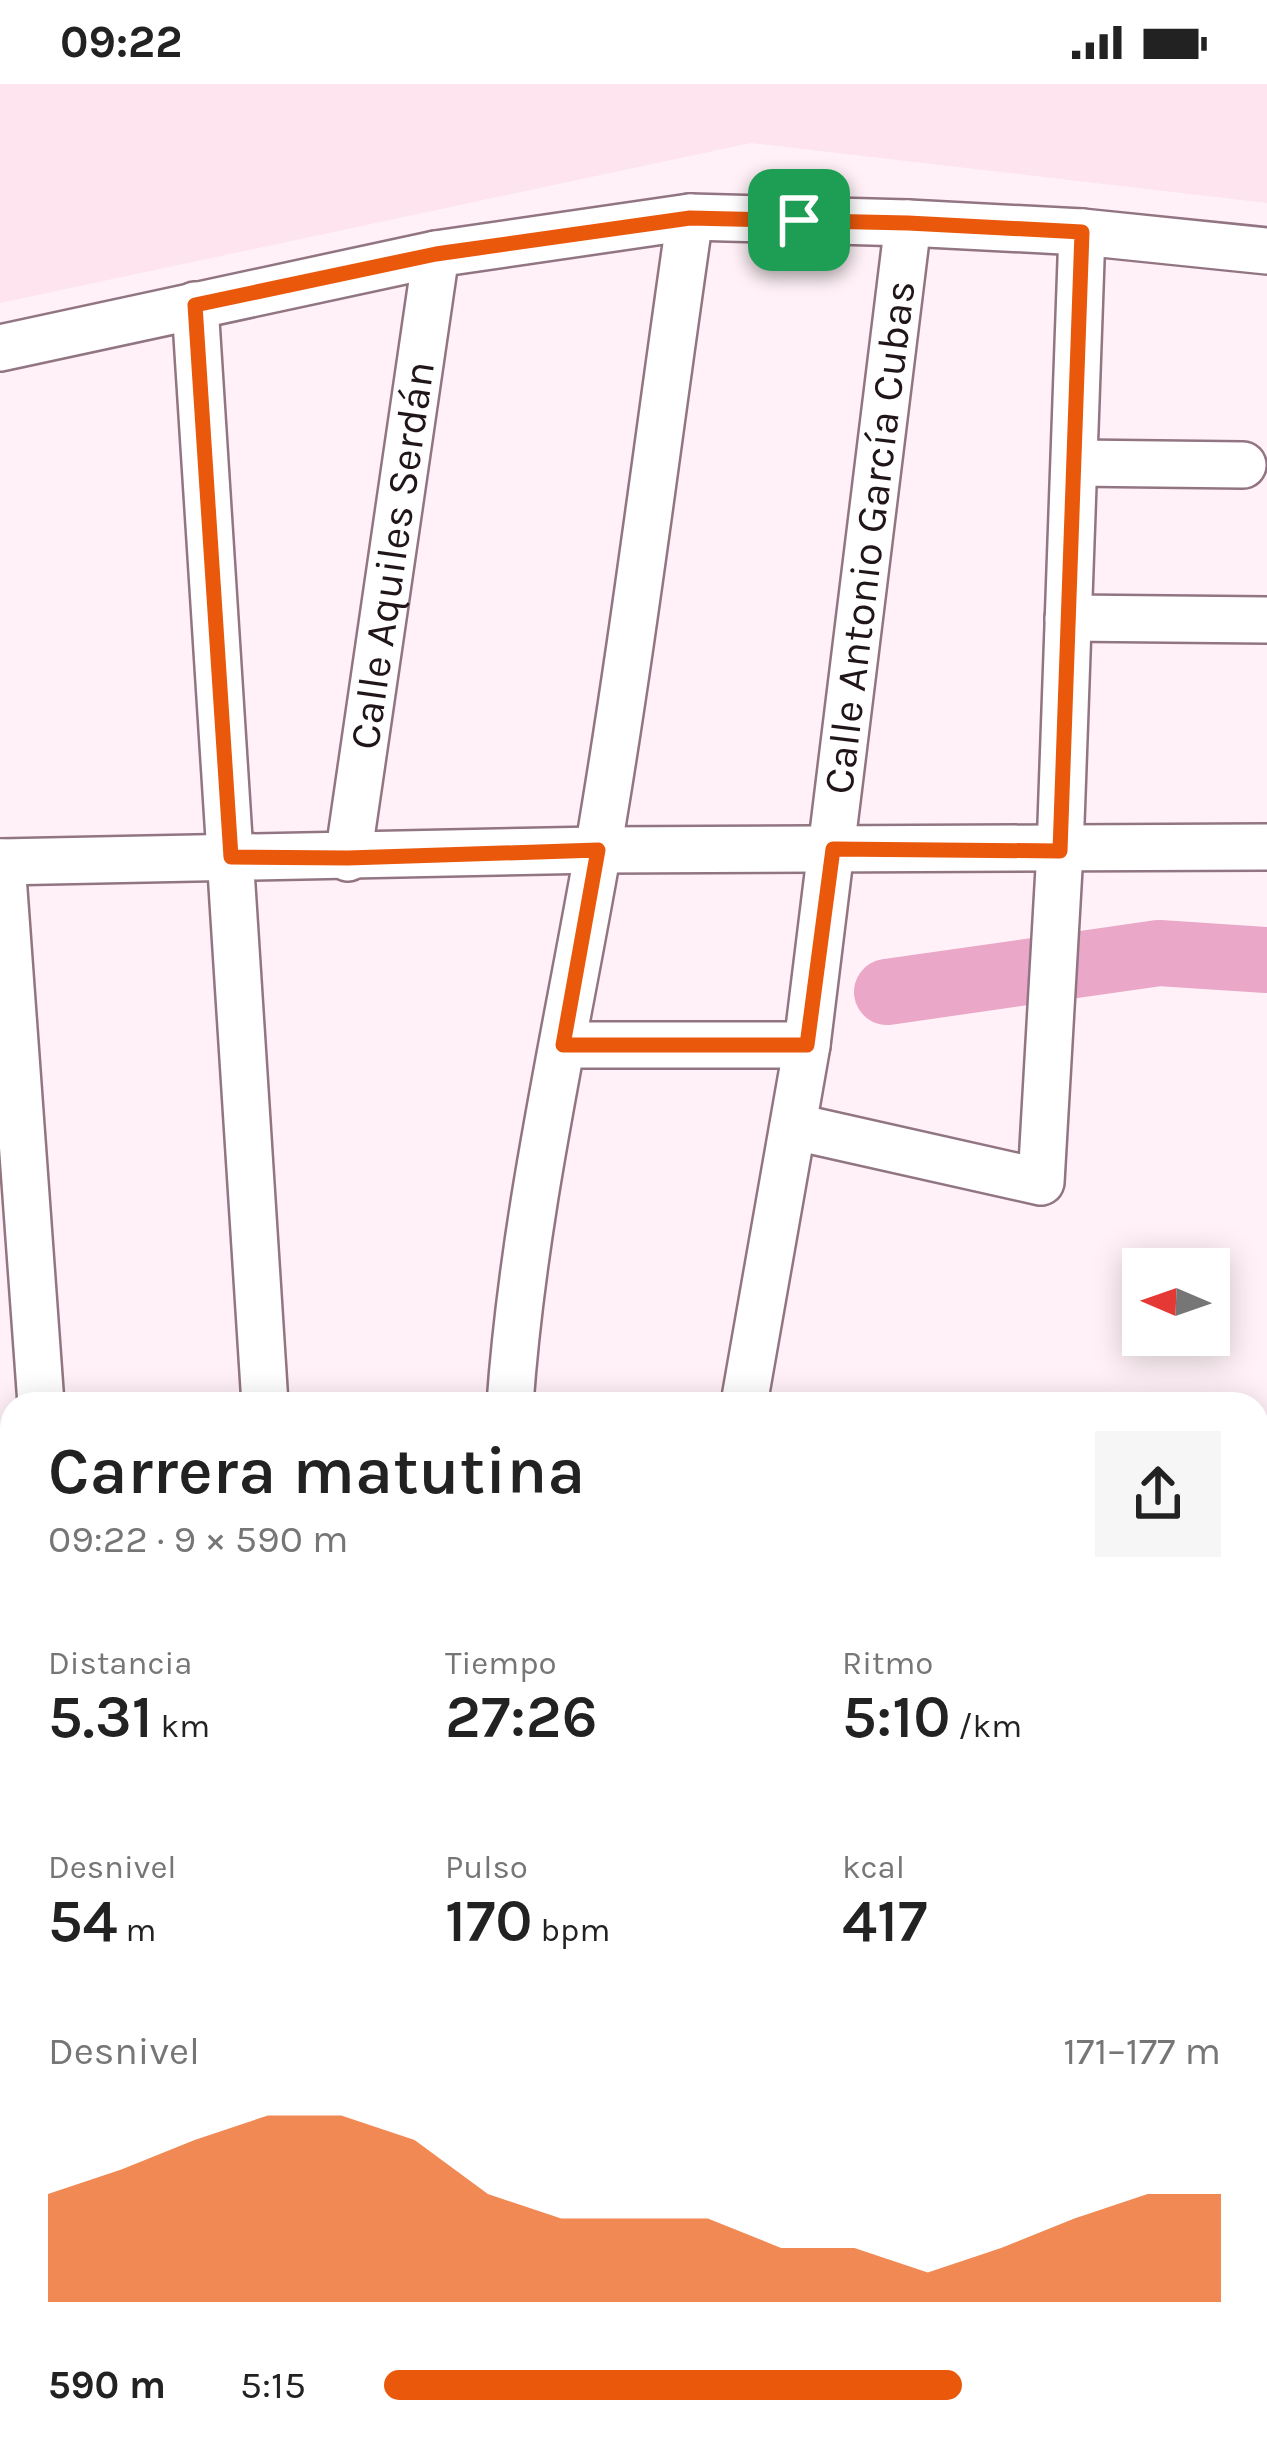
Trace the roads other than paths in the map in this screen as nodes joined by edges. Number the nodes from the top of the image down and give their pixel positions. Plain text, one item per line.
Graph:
1 (690, 218) junction
2 (908, 223) junction
3 (1082, 232) junction
4 (1267, 250) edge
5 (436, 254) junction
6 (195, 305) junction
7 (0, 349) edge
8 (1075, 463) junction
9 (1243, 465) dead end
10 (1068, 618) junction
11 (1267, 620) edge
12 (1267, 847) edge
13 (833, 849) junction
14 (598, 850) junction
15 (1060, 851) junction
16 (231, 857) junction
17 (348, 858) junction
18 (1, 862) edge
19 (563, 1045) junction
20 (807, 1045) junction
21 (796, 1127) junction
22 (40, 1392) edge
23 (264, 1392) edge
24 (511, 1392) edge
25 (746, 1392) edge

1 - 2 street
1 - 5 street
1 - 14 street
2 - 3 street
2 - 13 street, Calle Antonio García Cubas
3 - 4 street
3 - 8 street
5 - 6 street
5 - 17 street, Calle Aquiles Serdán
6 - 7 street
6 - 16 street
8 - 9 street
8 - 10 street
10 - 11 street
10 - 15 street
12 - 15 street
13 - 14 street
13 - 15 street
13 - 20 street, Calle Antonio García Cubas
14 - 17 street
14 - 19 street
15 - 21 street
16 - 17 street
16 - 18 street
16 - 23 street
18 - 22 street
19 - 20 street
19 - 24 street
20 - 21 street, Calle Antonio García Cubas
21 - 25 street, Calle Antonio García Cubas

